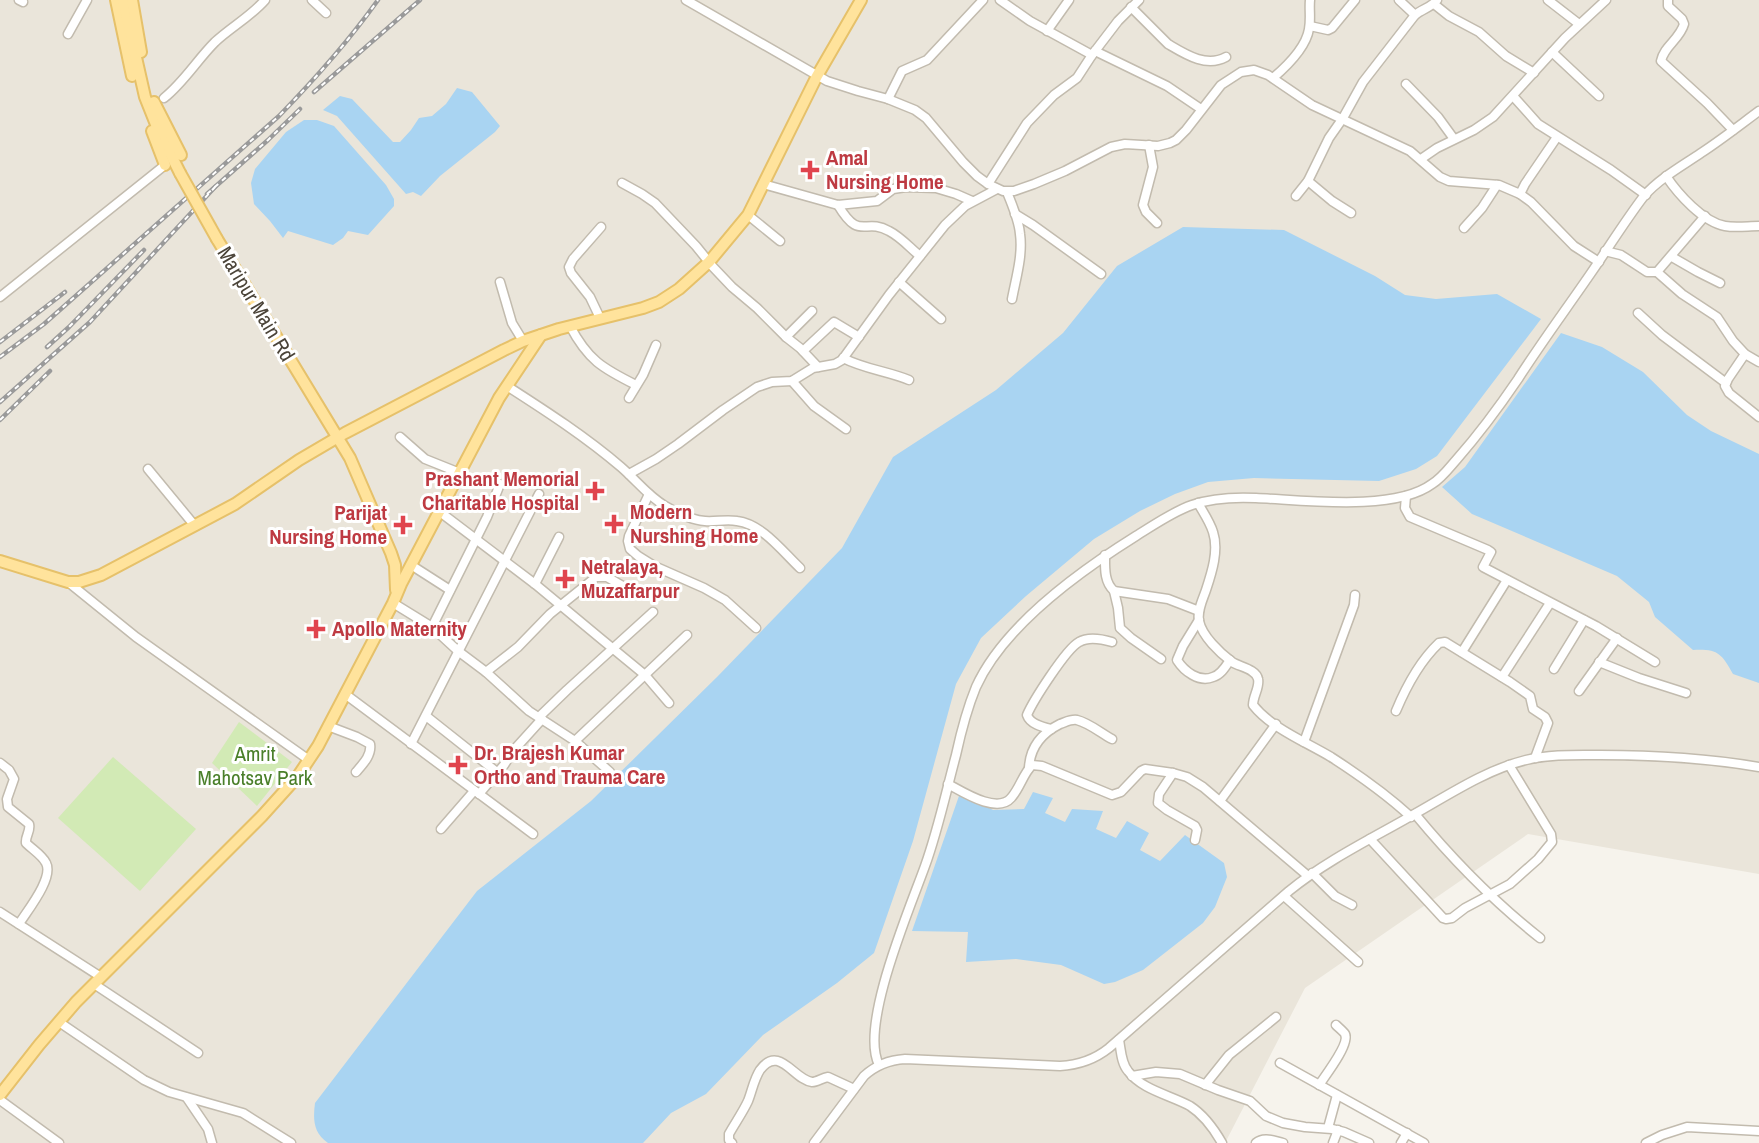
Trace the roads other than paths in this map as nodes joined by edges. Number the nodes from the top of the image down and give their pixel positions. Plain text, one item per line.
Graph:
1 (87, 0) edge
2 (116, 0) edge
3 (123, 0) edge
4 (132, 0) edge
5 (265, 0) edge
6 (312, 0) edge
7 (686, 0) edge
8 (861, 0) edge
9 (983, 0) edge
10 (1000, 0) edge
11 (1069, 0) edge
12 (1139, 0) edge
13 (1310, 0) edge
14 (1355, 0) edge
15 (1399, 0) edge
16 (1548, 0) edge
17 (1606, 0) edge
18 (1668, 0) edge
19 (1435, 2) edge
20 (1131, 8) junction
21 (326, 13) dead end
22 (1415, 15) junction
23 (1579, 24) junction
24 (1310, 26) junction
25 (1047, 31) junction
26 (68, 34) dead end
27 (1552, 52) junction
28 (1093, 53) junction
29 (1226, 57) dead end
30 (1534, 74) junction
31 (817, 76) junction
32 (1273, 78) junction
33 (1406, 85) dead end
34 (1513, 96) junction
35 (1599, 96) dead end
36 (164, 98) dead end
37 (888, 99) junction
38 (1201, 109) junction
39 (1759, 111) edge
40 (1343, 118) junction
41 (1732, 130) junction
42 (1556, 137) junction
43 (1454, 139) junction
44 (1149, 145) junction
45 (181, 155) dead end
46 (1421, 159) junction
47 (165, 165) joint
48 (1666, 176) junction
49 (1308, 181) junction
50 (622, 183) dead end
51 (763, 184) junction
52 (1497, 185) junction
53 (993, 187) junction
54 (1007, 192) junction
55 (1520, 194) junction
56 (1646, 195) junction
57 (1296, 197) dead end
58 (972, 201) junction
59 (838, 205) junction
60 (1351, 213) dead end
61 (1015, 214) junction
62 (748, 215) junction
63 (1705, 216) junction
64 (1157, 223) dead end
65 (1759, 226) edge
66 (601, 228) dead end
67 (1464, 228) dead end
68 (780, 242) dead end
69 (1605, 251) junction
70 (920, 256) junction
71 (1672, 257) junction
72 (709, 262) junction
73 (1599, 262) junction
74 (1657, 272) junction
75 (1101, 274) dead end
76 (500, 282) dead end
77 (900, 282) junction
78 (1720, 283) dead end
79 (0, 297) edge
80 (1012, 299) dead end
81 (812, 311) dead end
82 (1638, 313) dead end
83 (600, 318) junction
84 (941, 319) dead end
85 (570, 326) junction
86 (541, 335) junction
87 (786, 337) junction
88 (859, 337) junction
89 (523, 341) junction
90 (656, 345) dead end
91 (803, 351) junction
92 (1745, 354) junction
93 (843, 358) junction
94 (1759, 362) edge
95 (818, 367) junction
96 (909, 380) dead end
97 (792, 381) junction
98 (1726, 383) junction
99 (636, 385) junction
100 (507, 386) junction
101 (629, 398) dead end
102 (1759, 417) edge
103 (846, 429) dead end
104 (338, 437) junction
105 (400, 438) dead end
106 (148, 469) dead end
107 (460, 473) junction
108 (628, 474) junction
109 (500, 484) dead end
110 (539, 494) dead end
111 (649, 494) junction
112 (1406, 496) junction
113 (1199, 503) junction
114 (440, 512) junction
115 (195, 526) junction
116 (559, 537) dead end
117 (475, 539) junction
118 (1105, 555) junction
119 (0, 561) edge
120 (505, 561) junction
121 (411, 565) junction
122 (800, 568) dead end
123 (1507, 580) junction
124 (68, 582) junction
125 (535, 584) junction
126 (626, 588) dead end
127 (450, 590) junction
128 (1114, 591) junction
129 (1355, 595) dead end
130 (393, 603) junction
131 (1550, 603) junction
132 (560, 606) junction
133 (653, 612) dead end
134 (1199, 616) junction
135 (1584, 620) junction
136 (432, 627) junction
137 (756, 628) dead end
138 (687, 635) dead end
139 (1617, 638) junction
140 (1112, 642) dead end
141 (612, 649) junction
142 (458, 651) junction
143 (1462, 652) junction
144 (1161, 659) dead end
145 (1230, 660) junction
146 (1599, 662) junction
147 (1655, 662) dead end
148 (1554, 669) dead end
149 (486, 672) junction
150 (645, 676) junction
151 (1502, 677) junction
152 (1579, 691) dead end
153 (1686, 693) dead end
154 (345, 694) junction
155 (669, 703) dead end
156 (1395, 711) dead end
157 (425, 716) junction
158 (540, 718) junction
159 (1276, 724) junction
160 (328, 726) junction
161 (1051, 729) junction
162 (1112, 739) dead end
163 (575, 741) junction
164 (1304, 742) junction
165 (411, 744) junction
166 (1535, 758) junction
167 (309, 760) junction
168 (0, 764) edge
169 (1509, 765) junction
170 (1759, 767) edge
171 (1029, 768) junction
172 (356, 772) dead end
173 (610, 772) dead end
174 (498, 773) junction
175 (1174, 773) junction
176 (948, 785) junction
177 (477, 792) junction
178 (1220, 801) junction
179 (4, 804) edge
180 (1413, 816) junction
181 (441, 830) dead end
182 (533, 834) dead end
183 (1370, 839) junction
184 (1195, 840) dead end
185 (1310, 875) junction
186 (1284, 896) junction
187 (1490, 896) junction
188 (1352, 905) dead end
189 (0, 912) edge
190 (19, 924) junction
191 (1540, 938) dead end
192 (1358, 962) dead end
193 (97, 980) junction
194 (1276, 1017) dead end
195 (59, 1022) junction
196 (1336, 1025) dead end
197 (1119, 1040) junction
198 (198, 1053) dead end
199 (1280, 1063) dead end
200 (879, 1065) junction
201 (1132, 1076) junction
202 (1205, 1085) junction
203 (1319, 1085) junction
204 (854, 1088) junction
205 (1337, 1095) junction
206 (0, 1097) edge
207 (187, 1098) junction
208 (1328, 1128) junction
209 (1338, 1130) junction
210 (1759, 1131) edge
211 (1406, 1133) junction
212 (59, 1143) edge
213 (212, 1143) edge
214 (291, 1143) edge
215 (732, 1143) edge
216 (814, 1143) edge
217 (1222, 1143) edge
218 (1256, 1143) edge
219 (1283, 1143) edge
220 (1333, 1143) edge
221 (1369, 1143) edge
222 (1401, 1143) edge
223 (1424, 1143) edge
224 (1646, 1143) edge

1 - 26 street
2 - 47 main road
3 - 104 main road, Maripur Main Rd, bridge
4 - 45 main road
5 - 36 street
6 - 21 street
7 - 31 street
8 - 31 main road
9 - 37 street
10 - 25 street
11 - 25 street
12 - 20 street
13 - 24 street
14 - 24 street
15 - 22 street
16 - 23 street
17 - 23 street
18 - 41 street
19 - 22 street
19 - 30 street
20 - 28 street
20 - 29 street
22 - 40 street
23 - 27 street
24 - 32 street
25 - 28 street
27 - 30 street
27 - 35 street
28 - 38 street
28 - 53 street
30 - 34 street
31 - 37 street
31 - 51 main road
32 - 38 street
32 - 40 street
33 - 43 street
34 - 42 street
34 - 43 street
37 - 53 street
38 - 44 street
39 - 41 street
40 - 46 street
40 - 49 street
41 - 48 street
42 - 55 street
42 - 56 street
43 - 46 street
44 - 54 street
44 - 64 street
46 - 52 street
47 - 79 street
48 - 56 street
48 - 63 street
49 - 57 street
49 - 60 street
50 - 72 street
51 - 59 street
51 - 62 main road
52 - 55 street
52 - 67 street
53 - 54 street
53 - 58 street
54 - 61 street
55 - 73 street
56 - 69 street
58 - 59 street
58 - 70 street
59 - 70 street
61 - 75 street
61 - 80 street
62 - 68 street
62 - 72 main road
63 - 65 street
63 - 71 street
66 - 83 street
69 - 73 street
69 - 74 street
70 - 77 street
71 - 74 street
71 - 78 street
72 - 83 main road
72 - 87 street
73 - 112 street
74 - 92 street
76 - 89 street
77 - 84 street
77 - 88 street
81 - 87 street
82 - 98 street
83 - 85 main road
85 - 86 main road
85 - 99 street
86 - 89 main road
86 - 100 main road
87 - 91 street
88 - 91 street
88 - 93 street
89 - 104 main road
90 - 99 street
91 - 95 street
92 - 94 street
92 - 98 street
93 - 95 street
93 - 96 street
95 - 97 street
97 - 103 street
97 - 108 street
98 - 102 street
99 - 101 street
100 - 107 main road
100 - 108 street
104 - 115 main road
104 - 130 main road, Maripur Main Rd
105 - 107 street
106 - 115 street
107 - 114 main road
108 - 111 street
109 - 117 street
110 - 120 street
111 - 122 street
111 - 137 street
112 - 113 street
112 - 123 street
113 - 118 street
113 - 134 street
114 - 117 street
114 - 121 main road
115 - 124 main road
116 - 125 street
117 - 120 street
117 - 127 street
118 - 128 street
118 - 176 street
119 - 124 main road
120 - 125 street
120 - 142 street
121 - 127 street
121 - 130 main road
123 - 131 street
123 - 143 street
124 - 167 street
125 - 132 street
126 - 132 street
127 - 136 street
128 - 134 street
128 - 144 street
129 - 164 street
130 - 136 street
130 - 154 main road
131 - 135 street
131 - 151 street
132 - 141 street
132 - 149 street
133 - 141 street
134 - 145 street
134 - 145 street
135 - 139 street
135 - 148 street
136 - 142 street
138 - 150 street
139 - 146 street
139 - 147 street
140 - 161 street
141 - 150 street
141 - 158 street
142 - 149 street
142 - 157 street
143 - 151 street
143 - 156 street
145 - 159 street
146 - 152 street
146 - 153 street
149 - 158 street
150 - 155 street
150 - 163 street
151 - 166 street
154 - 160 main road
154 - 165 street
157 - 165 street
157 - 174 street
158 - 163 street
158 - 174 street
159 - 164 street
159 - 178 street
160 - 167 main road
160 - 172 street
161 - 162 street
161 - 171 street
163 - 173 street
164 - 180 street
165 - 177 street
166 - 169 street
166 - 170 street
167 - 193 main road
168 - 179 street
169 - 180 street
169 - 187 street
171 - 175 street
171 - 176 street
174 - 177 street
175 - 178 street
175 - 184 street
176 - 200 street
177 - 181 street
177 - 182 street
178 - 185 street
179 - 190 street
180 - 183 street
180 - 187 street
183 - 185 street
183 - 187 street
185 - 186 street
185 - 188 street
186 - 192 street
186 - 197 street
187 - 191 street
189 - 190 street
190 - 193 street
193 - 195 main road
193 - 198 street
194 - 202 street
195 - 206 main road
195 - 207 street
196 - 203 street
197 - 200 street
197 - 201 street
199 - 203 street
200 - 204 street
201 - 202 street
201 - 217 street
202 - 208 street
203 - 205 street
204 - 215 street
204 - 216 street
205 - 208 street
205 - 211 street
206 - 212 street
207 - 213 street
207 - 214 street
208 - 209 street
209 - 220 street
209 - 221 street
210 - 224 street
211 - 222 street
211 - 223 street
218 - 219 street

